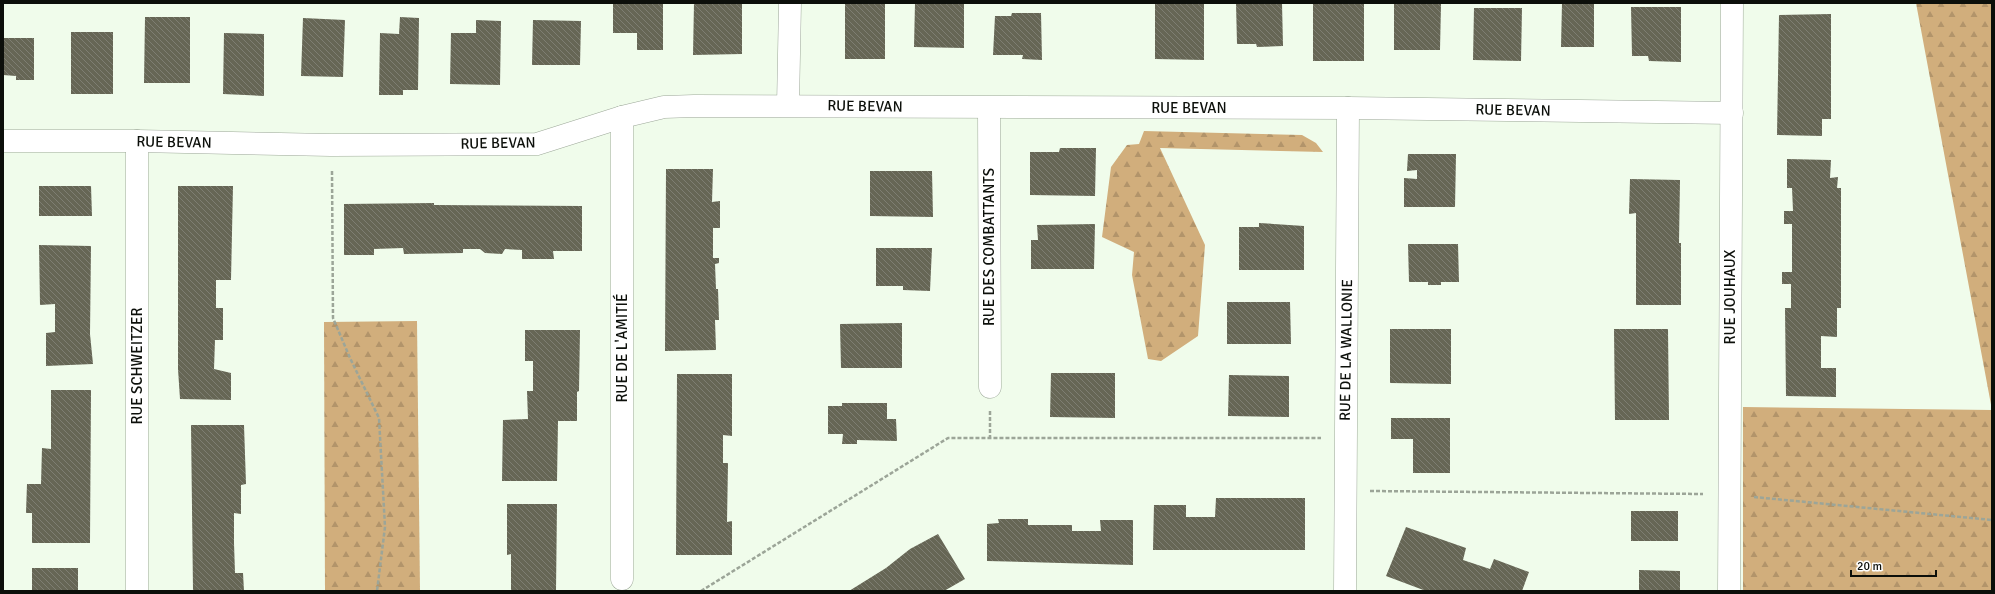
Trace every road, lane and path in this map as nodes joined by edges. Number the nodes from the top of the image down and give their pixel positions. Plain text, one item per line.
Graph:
1 (790, 3) edge
2 (1732, 3) edge
3 (788, 105) junction
4 (989, 108) junction
5 (1348, 108) junction
6 (1732, 113) junction
7 (622, 117) junction
8 (3, 141) edge
9 (137, 141) junction
10 (331, 145) junction
11 (990, 387) dead end
12 (1345, 438) junction
13 (1346, 491) junction
14 (1729, 494) junction
15 (1992, 520) edge
16 (622, 579) dead end
17 (136, 591) edge
18 (377, 591) edge
19 (701, 591) edge
20 (1345, 591) edge
21 (1729, 591) edge

1 - 3 street
2 - 6 street, RUE JOUHAUX
3 - 4 street, RUE BEVAN
3 - 7 street, RUE BEVAN
4 - 5 street, RUE BEVAN
4 - 11 street, RUE DES COMBATTANTS
5 - 6 street, RUE BEVAN
5 - 12 street, RUE DE LA WALLONIE
6 - 14 street, RUE JOUHAUX
7 - 10 street, RUE BEVAN
7 - 16 street, RUE DE L'AMITIÉ
8 - 9 street, RUE BEVAN
9 - 10 street, RUE BEVAN
9 - 17 street, RUE SCHWEITZER
10 - 18 path
12 - 13 street, RUE DE LA WALLONIE
12 - 19 path
13 - 14 path
13 - 20 street, RUE DE LA WALLONIE
14 - 15 path
14 - 21 street, RUE JOUHAUX

